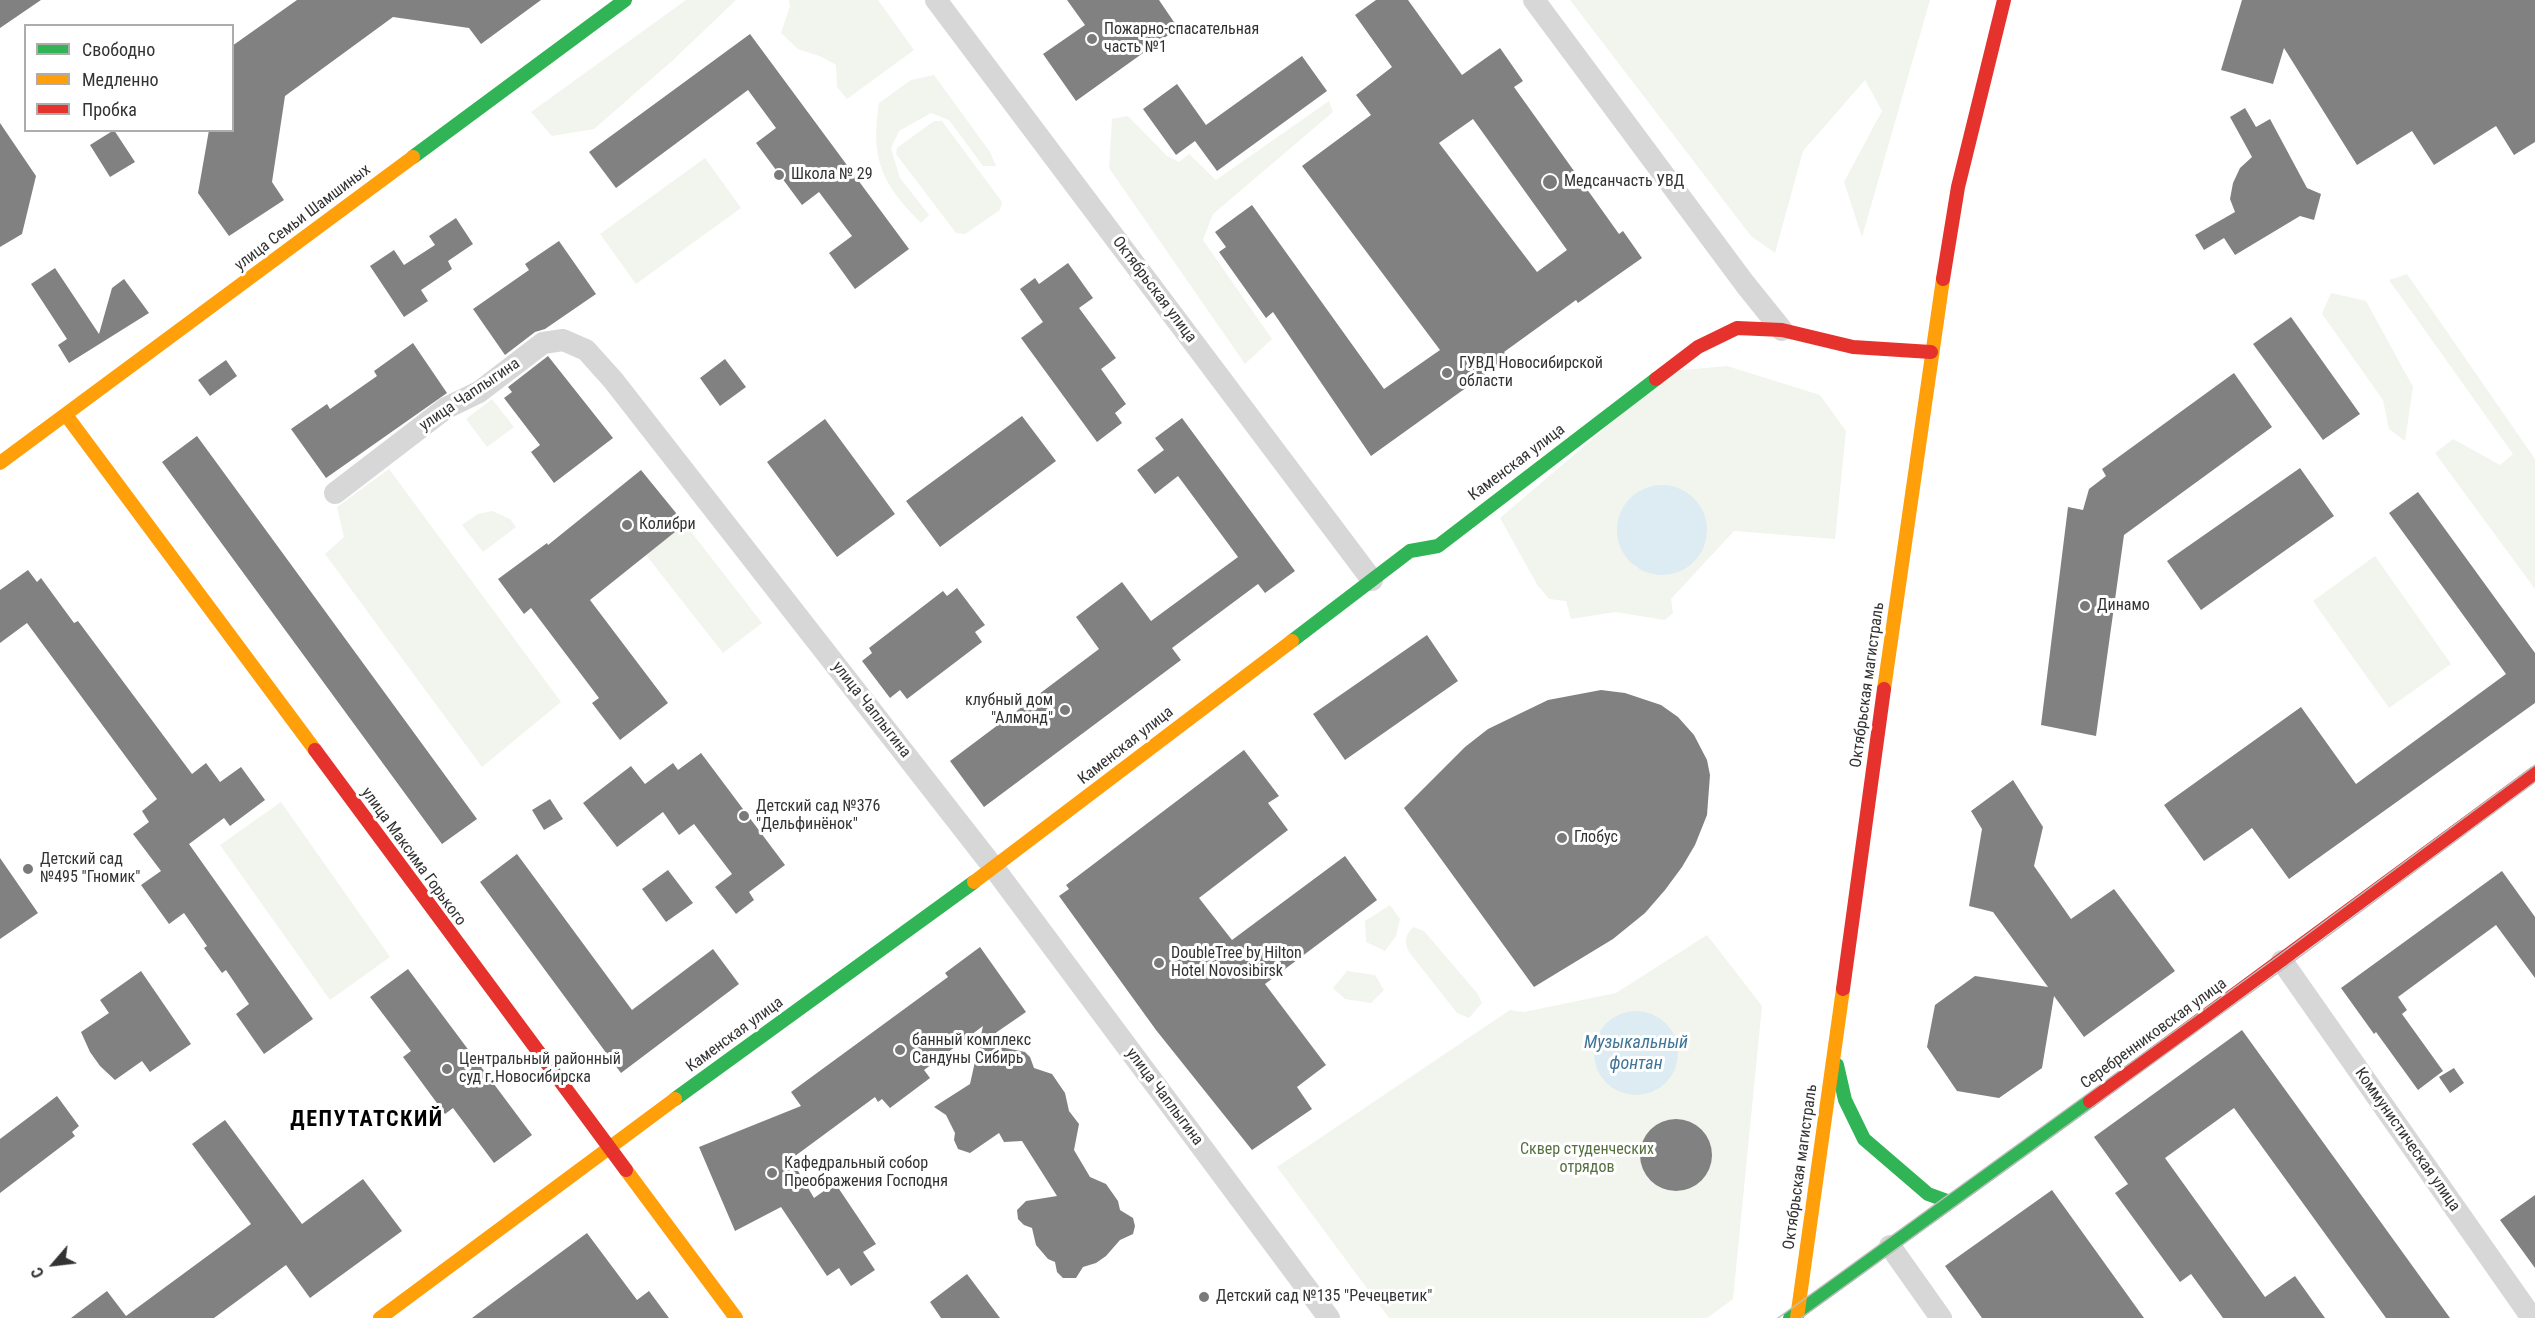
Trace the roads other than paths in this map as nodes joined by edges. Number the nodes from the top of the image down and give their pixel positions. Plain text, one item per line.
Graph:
1 (625, 0) edge
2 (936, 0) edge
3 (1534, 0) edge
4 (2004, 0) edge
5 (2018, 0) edge
6 (1990, 61) junction
7 (1782, 330) junction
8 (1931, 352) junction
9 (66, 415) junction
10 (0, 463) edge
11 (335, 493) dead end
12 (1372, 580) junction
13 (2535, 773) edge
14 (994, 868) junction
15 (2282, 961) junction
16 (1834, 1047) junction
17 (608, 1148) junction
18 (1950, 1202) junction
19 (1890, 1246) junction
20 (1795, 1316) edge
21 (380, 1318) edge
22 (736, 1318) edge
23 (1329, 1318) edge
24 (1941, 1318) edge
25 (2532, 1318) edge

1 - 9 street, улица Семьи Шамшиных
2 - 12 street, Октябрьская улица
3 - 7 street
4 - 6 street, Октябрьская магистраль
5 - 6 street, Октябрьская магистраль
6 - 8 street, Октябрьская магистраль
7 - 8 street, Каменская улица
7 - 12 street, Каменская улица
8 - 16 street, Октябрьская магистраль
9 - 10 street, улица Семьи Шамшиных
9 - 17 street, улица Максима Горького
11 - 14 street, улица Чаплыгина
12 - 14 street, Каменская улица
13 - 15 street, Серебренниковская улица
14 - 17 street, Каменская улица
14 - 23 street, улица Чаплыгина
15 - 18 street, Серебренниковская улица
15 - 25 street, Коммунистическая улица
16 - 18 street
16 - 20 street, Октябрьская магистраль
17 - 21 street, Каменская улица
17 - 22 street, улица Максима Горького
18 - 19 street, Серебренниковская улица
19 - 20 street, Серебренниковская улица
19 - 24 street

